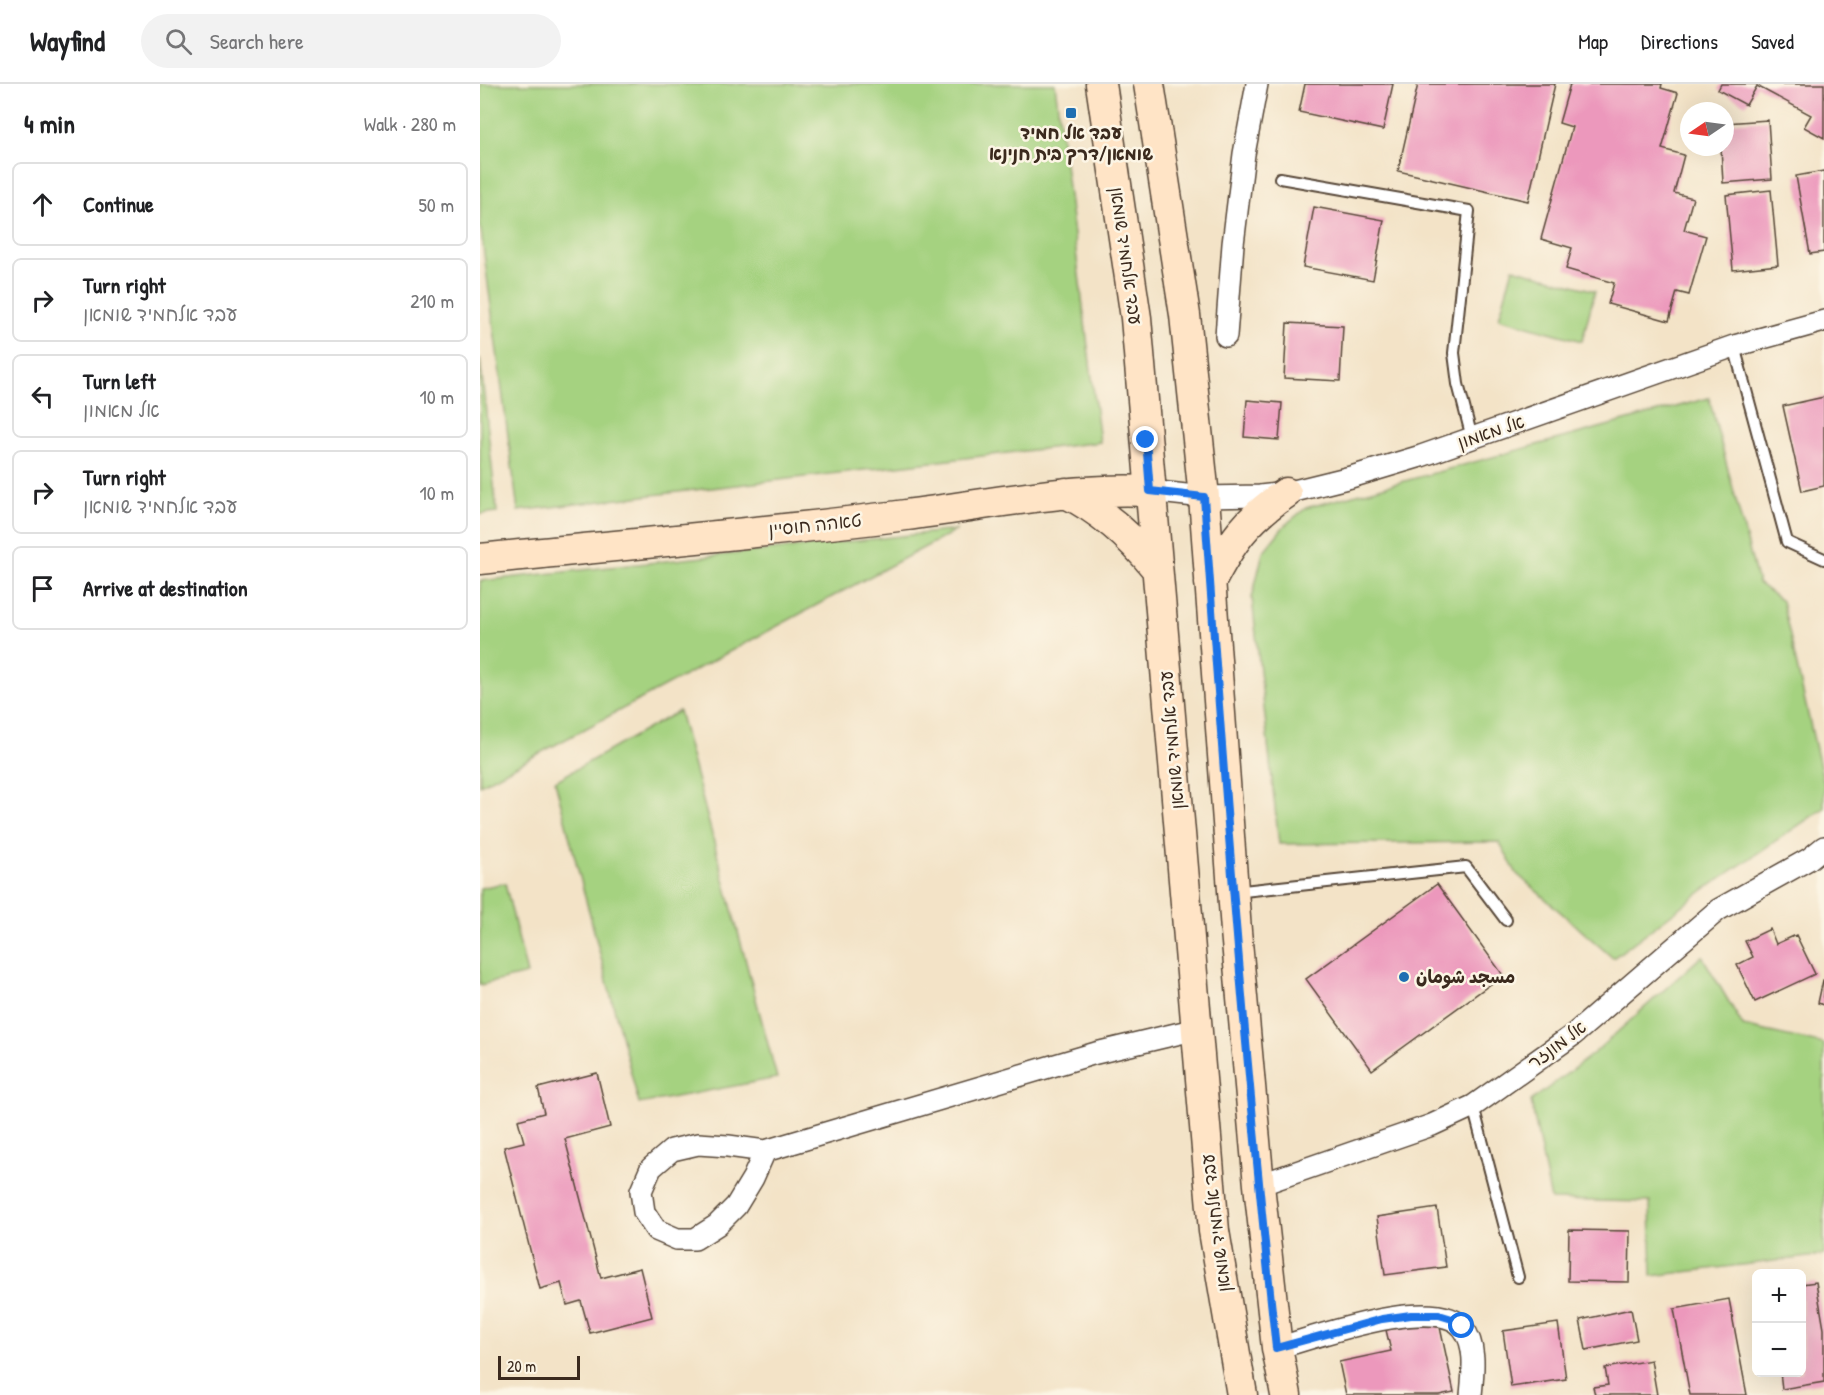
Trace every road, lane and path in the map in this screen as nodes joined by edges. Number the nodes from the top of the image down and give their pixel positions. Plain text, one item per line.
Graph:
1 (1101, 84) edge
2 (1149, 84) edge
3 (1257, 84) edge
4 (1280, 178) dead end
5 (1824, 321) edge
6 (1226, 336) dead end
7 (1734, 346) junction
8 (1472, 438) junction
9 (1150, 491) junction
10 (1066, 493) junction
11 (1286, 493) junction
12 (1204, 497) junction
13 (480, 559) edge
14 (1824, 559) edge
15 (1157, 569) junction
16 (1210, 583) junction
17 (1824, 847) edge
18 (1233, 892) junction
19 (1506, 920) dead end
20 (1197, 1029) junction
21 (1473, 1106) junction
22 (765, 1151) junction
23 (1258, 1185) junction
24 (1518, 1277) dead end
25 (1276, 1348) junction
26 (1242, 1395) edge
27 (1286, 1395) edge
28 (1471, 1395) edge

1 - 9 main road, עבד אלחמיד שומאן
2 - 12 main road
3 - 6 street
4 - 8 lane
5 - 7 street, אל מאמון
7 - 8 street, אל מאמון
7 - 14 lane
8 - 11 street, אל מאמון
9 - 10 main road, טאהה חוסיין
9 - 12 street, אל מאמון
9 - 15 main road, עבד אלחמיד שומאן
10 - 13 main road, טאהה חוסיין
10 - 15 main road
11 - 12 street, אל מאמון
11 - 16 main road
12 - 16 main road
15 - 20 main road, עבד אלחמיד שומאן
16 - 18 main road
17 - 21 street, אל מונזר
18 - 19 lane
18 - 23 main road
20 - 22 street
20 - 26 main road, עבד אלחמיד שומאן
21 - 23 street, אל מונזר
21 - 24 lane
22 - 22 street
23 - 25 main road
25 - 27 main road
25 - 28 street

